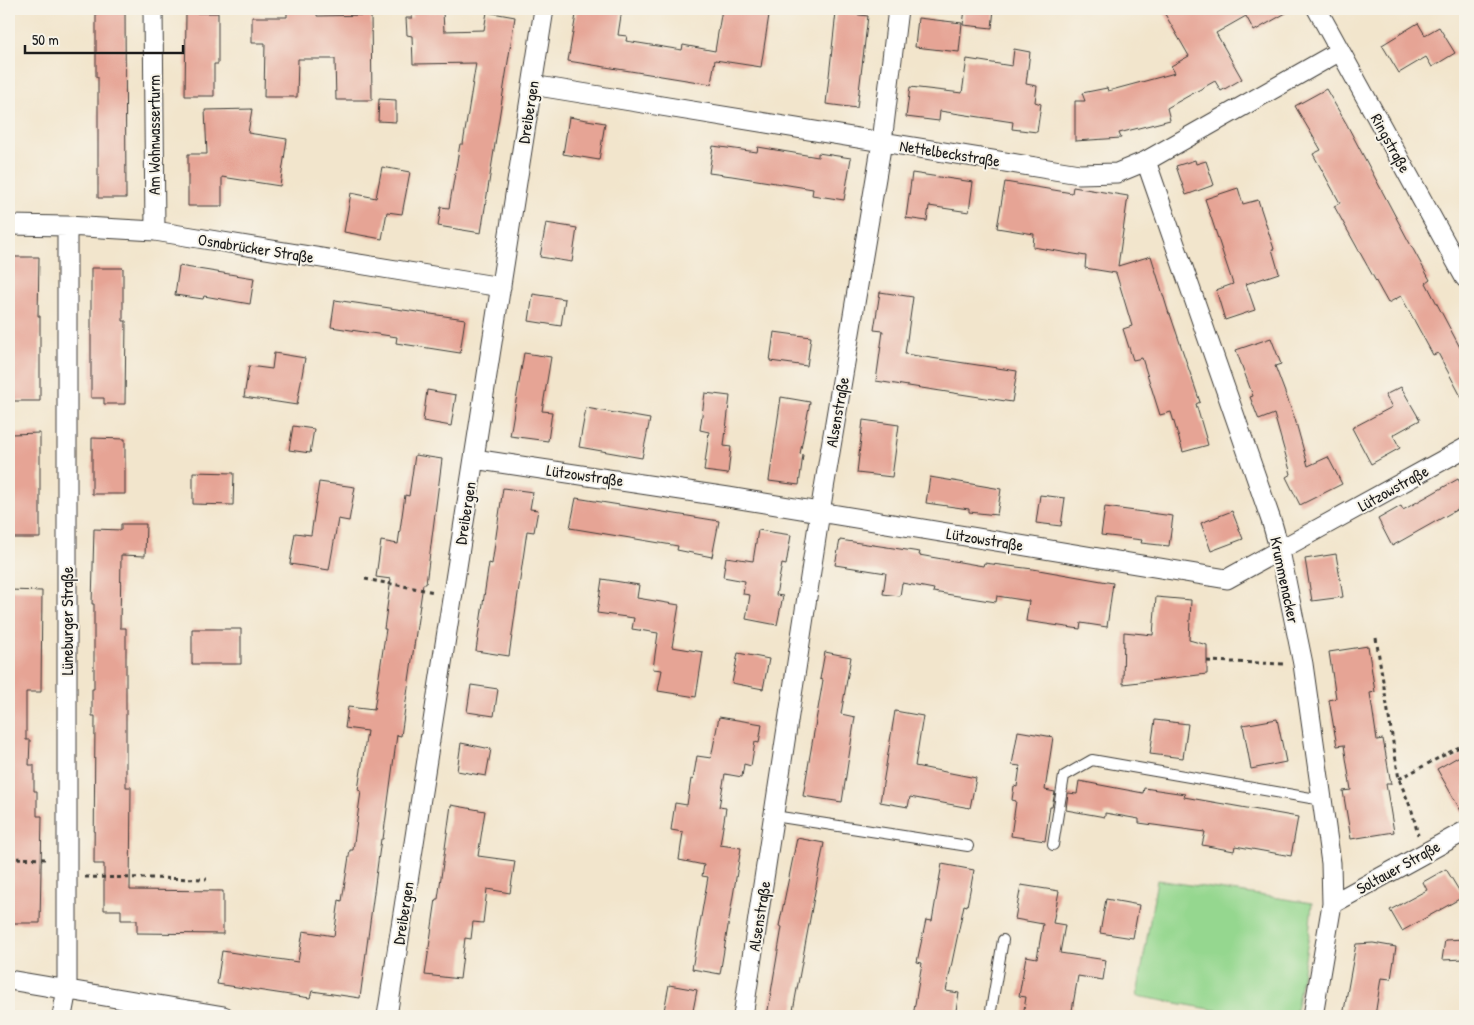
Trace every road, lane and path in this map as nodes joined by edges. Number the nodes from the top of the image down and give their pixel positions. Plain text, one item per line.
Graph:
1 (153, 9) edge
2 (544, 9) edge
3 (898, 9) edge
4 (1317, 9) edge
5 (1340, 51) junction
6 (532, 85) junction
7 (882, 142) junction
8 (1146, 161) junction
9 (9, 225) edge
10 (67, 226) junction
11 (155, 231) junction
12 (1465, 278) edge
13 (501, 287) junction
14 (1465, 448) edge
15 (474, 459) junction
16 (820, 512) junction
17 (1280, 551) junction
18 (365, 580) dead end
19 (452, 596) junction
20 (1376, 638) dead end
21 (1207, 661) dead end
22 (1303, 664) junction
23 (1465, 744) edge
24 (1399, 779) junction
25 (1322, 800) junction
26 (774, 816) junction
27 (1465, 831) edge
28 (1053, 845) dead end
29 (968, 846) dead end
30 (1423, 854) junction
31 (9, 858) edge
32 (67, 869) junction
33 (207, 879) dead end
34 (1332, 904) junction
35 (1003, 940) dead end
36 (9, 980) edge
37 (67, 989) junction
38 (62, 1016) edge
39 (224, 1016) edge
40 (387, 1016) edge
41 (743, 1016) edge
42 (990, 1016) edge
43 (1313, 1016) edge

1 - 11 street, Am Wohnwasserturm
2 - 6 street, Dreibergen
3 - 7 street, Alsenstraße
4 - 5 street, Ringstraße
5 - 8 street, Nettelbeckstraße
5 - 12 street, Ringstraße
6 - 7 street, Nettelbeckstraße
6 - 13 street, Dreibergen
7 - 8 street, Nettelbeckstraße
7 - 16 street, Alsenstraße
8 - 17 street, Krummenacker
9 - 10 street, Osnabrücker Straße
10 - 11 street, Osnabrücker Straße
10 - 32 street, Lüneburger Straße
11 - 13 street, Osnabrücker Straße
13 - 15 street, Dreibergen
14 - 17 street, Lützowstraße
15 - 16 street, Lützowstraße
15 - 19 street, Dreibergen
16 - 17 street, Lützowstraße
16 - 26 street, Alsenstraße
17 - 22 street, Krummenacker
18 - 19 path
19 - 40 street, Dreibergen
20 - 24 path
21 - 22 path
22 - 25 street, Krummenacker
23 - 24 path
24 - 30 path
25 - 28 lane
25 - 34 street, Krummenacker
26 - 29 lane
26 - 41 street, Alsenstraße
27 - 30 street, Soltauer Straße
30 - 34 street, Soltauer Straße
31 - 32 path
32 - 33 path
32 - 37 street, Lüneburger Straße
34 - 43 street, Krummenacker
35 - 42 lane
36 - 37 street
37 - 38 street, Lüneburger Straße
37 - 39 street

